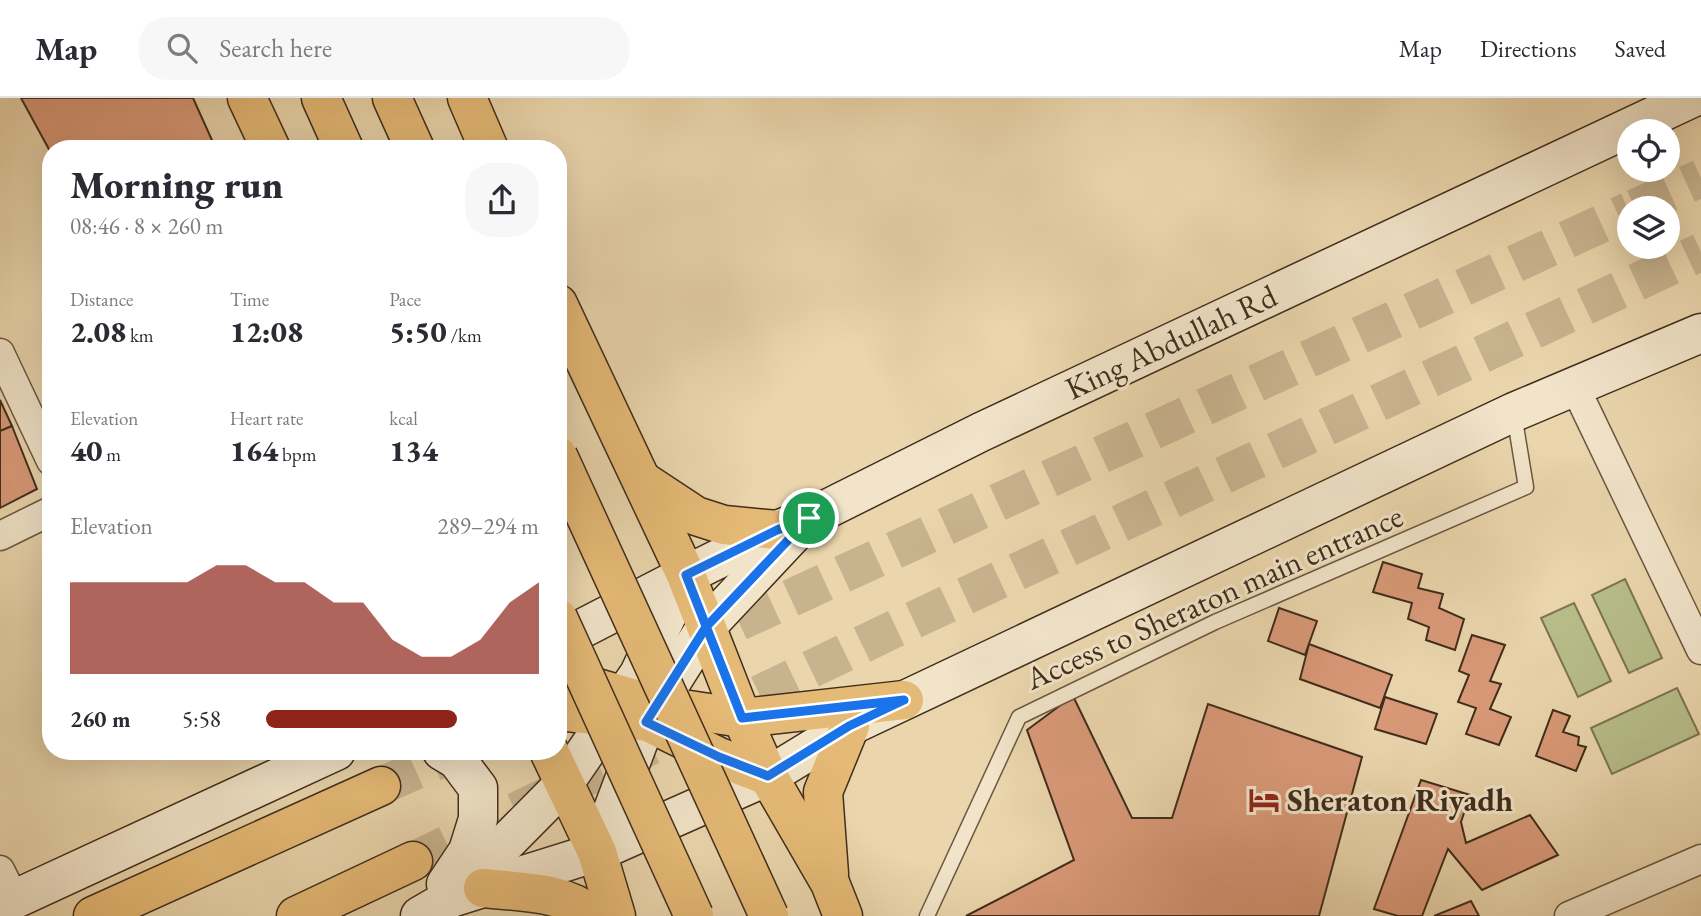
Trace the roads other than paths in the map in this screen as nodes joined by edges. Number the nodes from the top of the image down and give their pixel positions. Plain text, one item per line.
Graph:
1 (247, 98) edge
2 (321, 98) edge
3 (392, 98) edge
4 (467, 98) edge
5 (1676, 103) edge
6 (1701, 107) edge
7 (267, 140) edge
8 (340, 140) edge
9 (411, 140) edge
10 (485, 140) edge
11 (567, 323) edge
12 (1701, 333) edge
13 (0, 353) edge
14 (1574, 385) junction
15 (1514, 412) junction
16 (42, 442) edge
17 (567, 476) edge
18 (643, 481) junction
19 (42, 515) edge
20 (793, 524) junction
21 (0, 536) edge
22 (686, 575) junction
23 (706, 627) junction
24 (567, 636) edge
25 (567, 638) edge
26 (1701, 650) edge
27 (567, 674) edge
28 (904, 700) junction
29 (634, 710) junction
30 (567, 711) edge
31 (742, 718) junction
32 (849, 726) junction
33 (315, 760) edge
34 (457, 760) edge
35 (567, 760) edge
36 (556, 768) edge
37 (768, 776) junction
38 (382, 786) tunnel mouth
39 (597, 852) junction
40 (1701, 859) edge
41 (413, 861) tunnel mouth
42 (5, 892) edge
43 (836, 900) edge
44 (445, 903) edge
45 (93, 916) edge
46 (296, 916) edge
47 (594, 916) edge
48 (617, 916) edge
49 (694, 916) edge
50 (769, 916) edge
51 (927, 916) edge
52 (1569, 916) edge

1 - 7 main road
2 - 8 main road
3 - 9 main road
4 - 10 main road
5 - 6 main road, King Abdullah Rd
5 - 20 main road, King Abdullah Rd
11 - 18 main road
12 - 14 main road
13 - 16 street
14 - 15 main road
14 - 26 street
15 - 28 main road
15 - 51 lane, Access to Sheraton main entrance
17 - 50 main road, bridge
18 - 20 main road
18 - 22 main road
19 - 21 street
20 - 22 main road, King Abdullah Rd
20 - 23 main road
22 - 23 main road
22 - 24 main road, King Abdullah Rd
22 - 29 main road
23 - 29 main road
23 - 31 main road
25 - 49 main road, bridge
27 - 29 main road
28 - 31 main road
28 - 32 main road
29 - 30 main road
29 - 31 main road
29 - 35 main road
29 - 37 main road
29 - 39 main road
31 - 37 main road
32 - 37 main road
32 - 43 main road
33 - 42 main road
34 - 44 main road
36 - 39 main road
36 - 44 main road
37 - 39 main road
37 - 43 main road
38 - 45 main road
39 - 44 main road
39 - 48 main road
40 - 52 street
41 - 46 main road
44 - 47 main road

